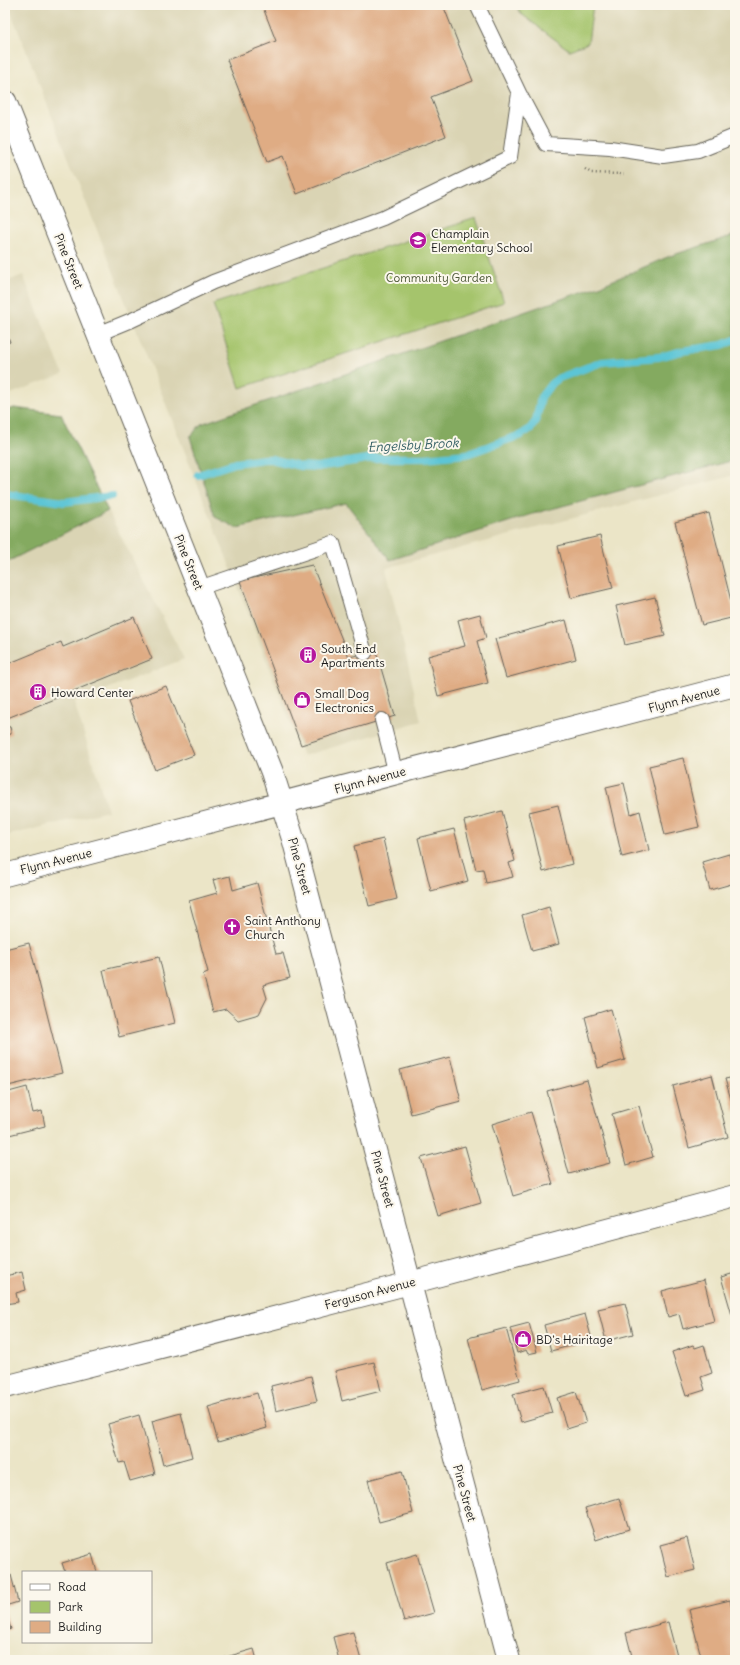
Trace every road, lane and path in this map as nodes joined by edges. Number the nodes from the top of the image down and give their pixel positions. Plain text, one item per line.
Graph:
1 (477, 5) edge
2 (519, 93) junction
3 (5, 101) edge
4 (735, 136) edge
5 (98, 334) junction
6 (199, 588) junction
7 (365, 653) dead end
8 (735, 685) edge
9 (382, 720) dead end
10 (396, 774) junction
11 (282, 803) junction
12 (5, 875) edge
13 (735, 1196) edge
14 (410, 1283) junction
15 (5, 1387) edge
16 (509, 1660) edge

1 - 2 lane
2 - 4 lane
2 - 5 lane
3 - 5 main road, Pine Street
5 - 6 main road, Pine Street
6 - 7 lane
6 - 11 main road, Pine Street
8 - 10 main road, Flynn Avenue
9 - 10 lane
10 - 11 main road, Flynn Avenue
11 - 12 main road, Flynn Avenue
11 - 14 main road, Pine Street
13 - 14 main road, Ferguson Avenue
14 - 15 main road, Ferguson Avenue
14 - 16 main road, Pine Street

